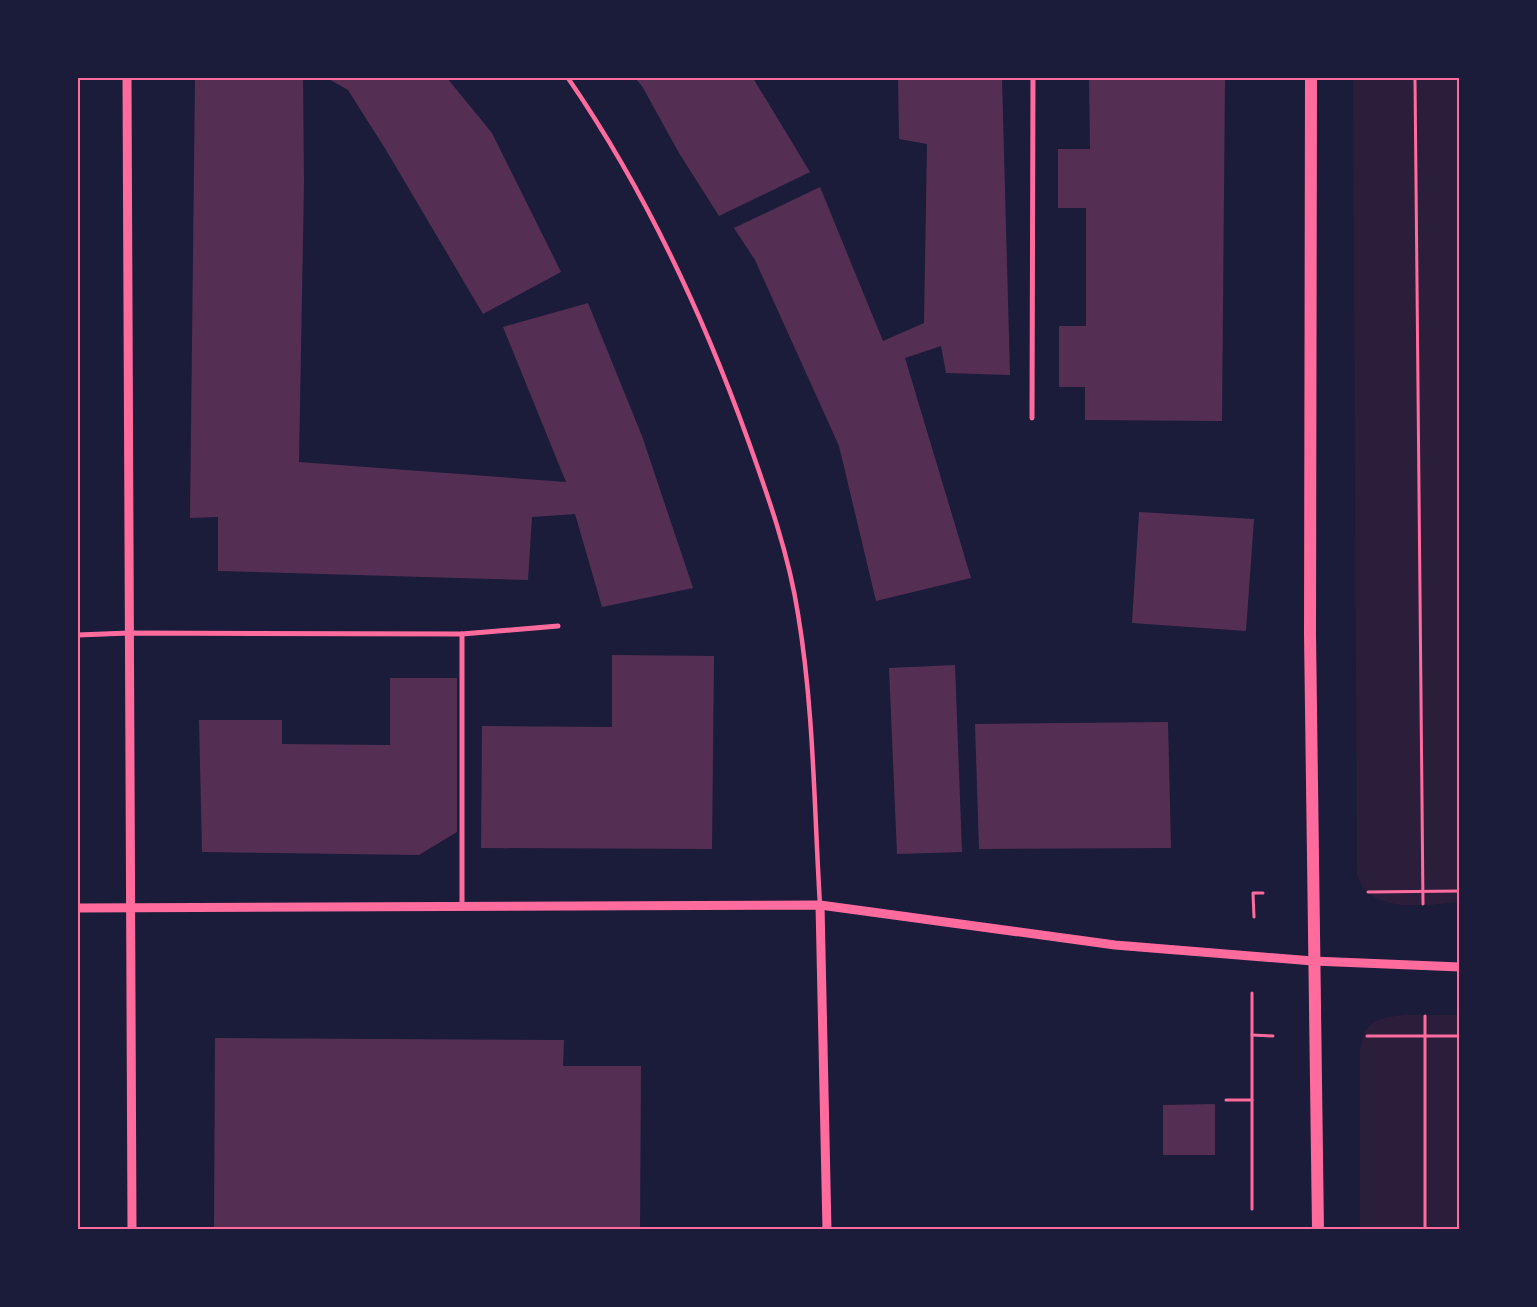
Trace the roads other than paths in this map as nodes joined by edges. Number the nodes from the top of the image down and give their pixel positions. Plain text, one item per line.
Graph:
1 (127, 78) edge
2 (568, 78) edge
3 (1033, 78) edge
4 (1311, 78) edge
5 (1032, 418) dead end
6 (558, 626) dead end
7 (129, 633) junction
8 (462, 634) junction
9 (78, 635) edge
10 (820, 905) junction
11 (462, 906) junction
12 (78, 908) edge
13 (130, 908) junction
14 (1313, 962) junction
15 (1460, 968) edge
16 (132, 1230) edge
17 (827, 1230) edge
18 (1318, 1230) edge

1 - 7 street
2 - 10 street
3 - 5 street
4 - 14 main road
6 - 8 street
7 - 8 street
7 - 9 street
7 - 13 street
8 - 11 street
10 - 11 street
10 - 14 street
10 - 17 street
11 - 13 street
12 - 13 street
13 - 16 street
14 - 15 street
14 - 18 main road

